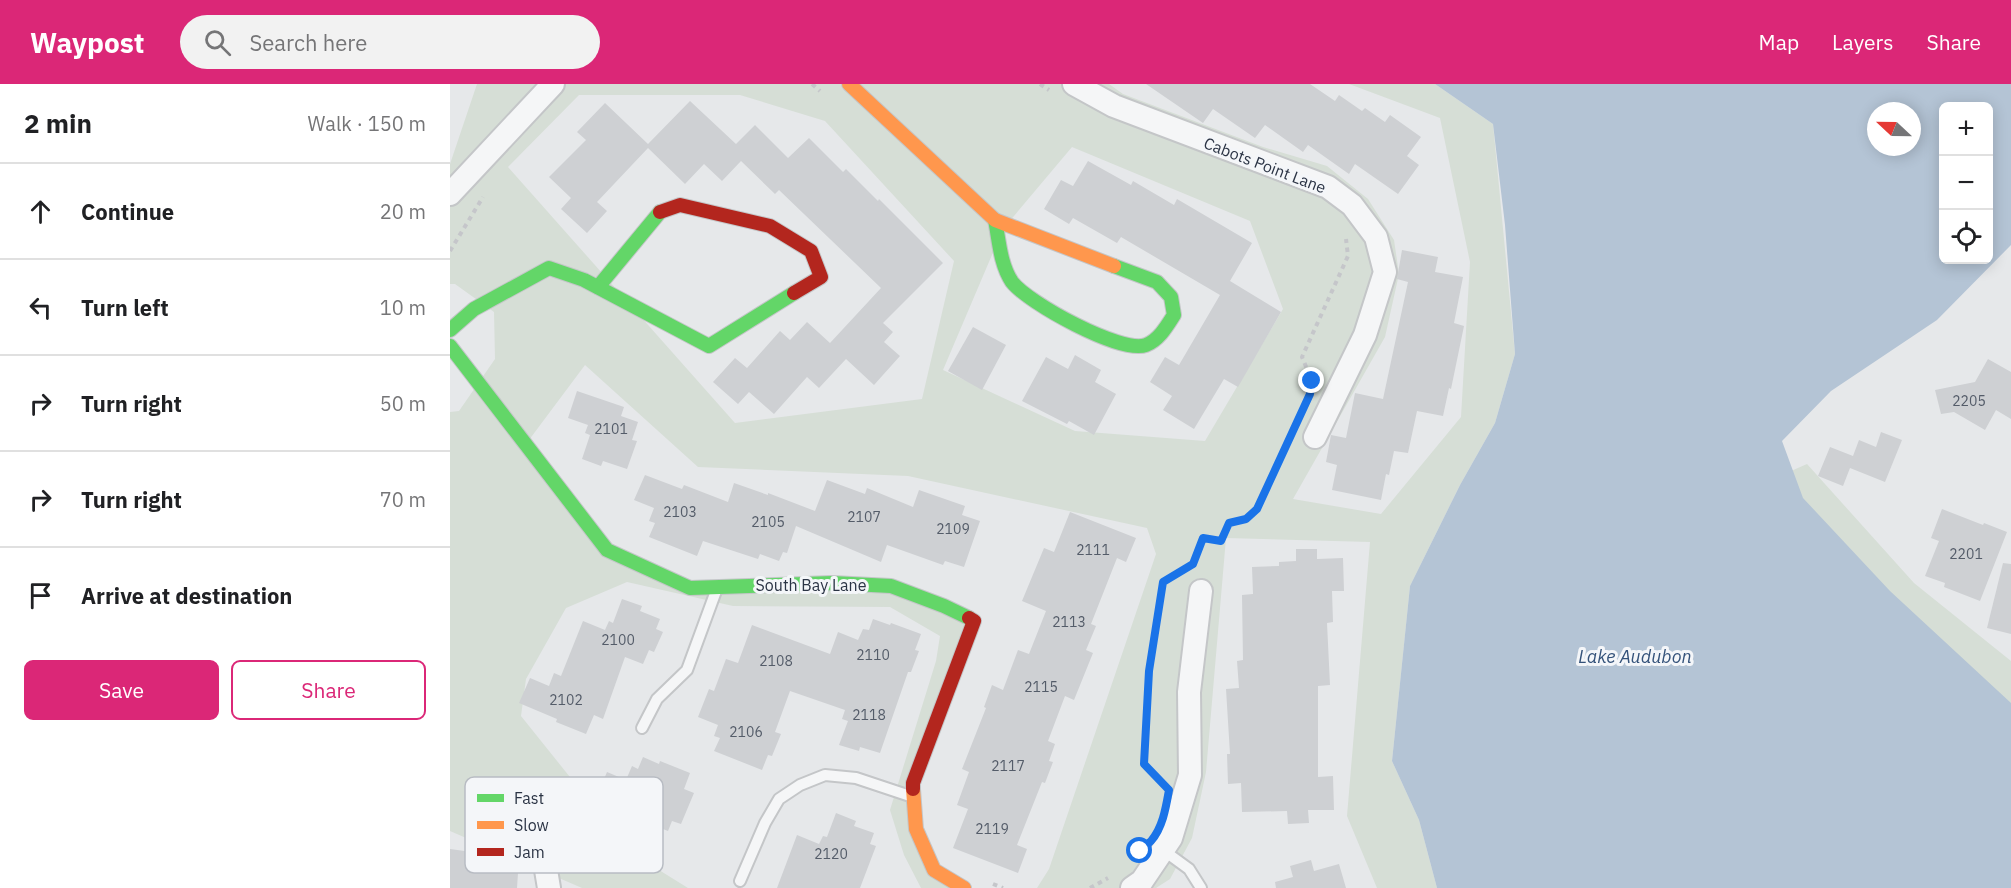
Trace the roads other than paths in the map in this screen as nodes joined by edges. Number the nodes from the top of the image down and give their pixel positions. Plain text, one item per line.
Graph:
1 (553, 84) edge
2 (849, 84) edge
3 (1066, 89) edge
4 (450, 194) edge
5 (995, 220) junction
6 (598, 287) junction
7 (450, 330) edge
8 (450, 346) edge
9 (1316, 437) dead end
10 (718, 587) junction
11 (1201, 591) dead end
12 (642, 729) dead end
13 (914, 798) junction
14 (1163, 850) junction
15 (547, 873) edge
16 (740, 880) dead end
17 (549, 888) edge
18 (964, 888) edge
19 (1132, 888) edge
20 (1201, 888) edge

1 - 4 street
2 - 5 street
3 - 9 street, Cabots Point Lane
5 - 5 street
6 - 6 street
6 - 7 street
8 - 10 street, South Bay Lane
10 - 12 lane
10 - 13 street, South Bay Lane
11 - 14 street
13 - 16 lane
13 - 18 street, South Bay Lane
14 - 19 street
14 - 20 lane
15 - 17 street

